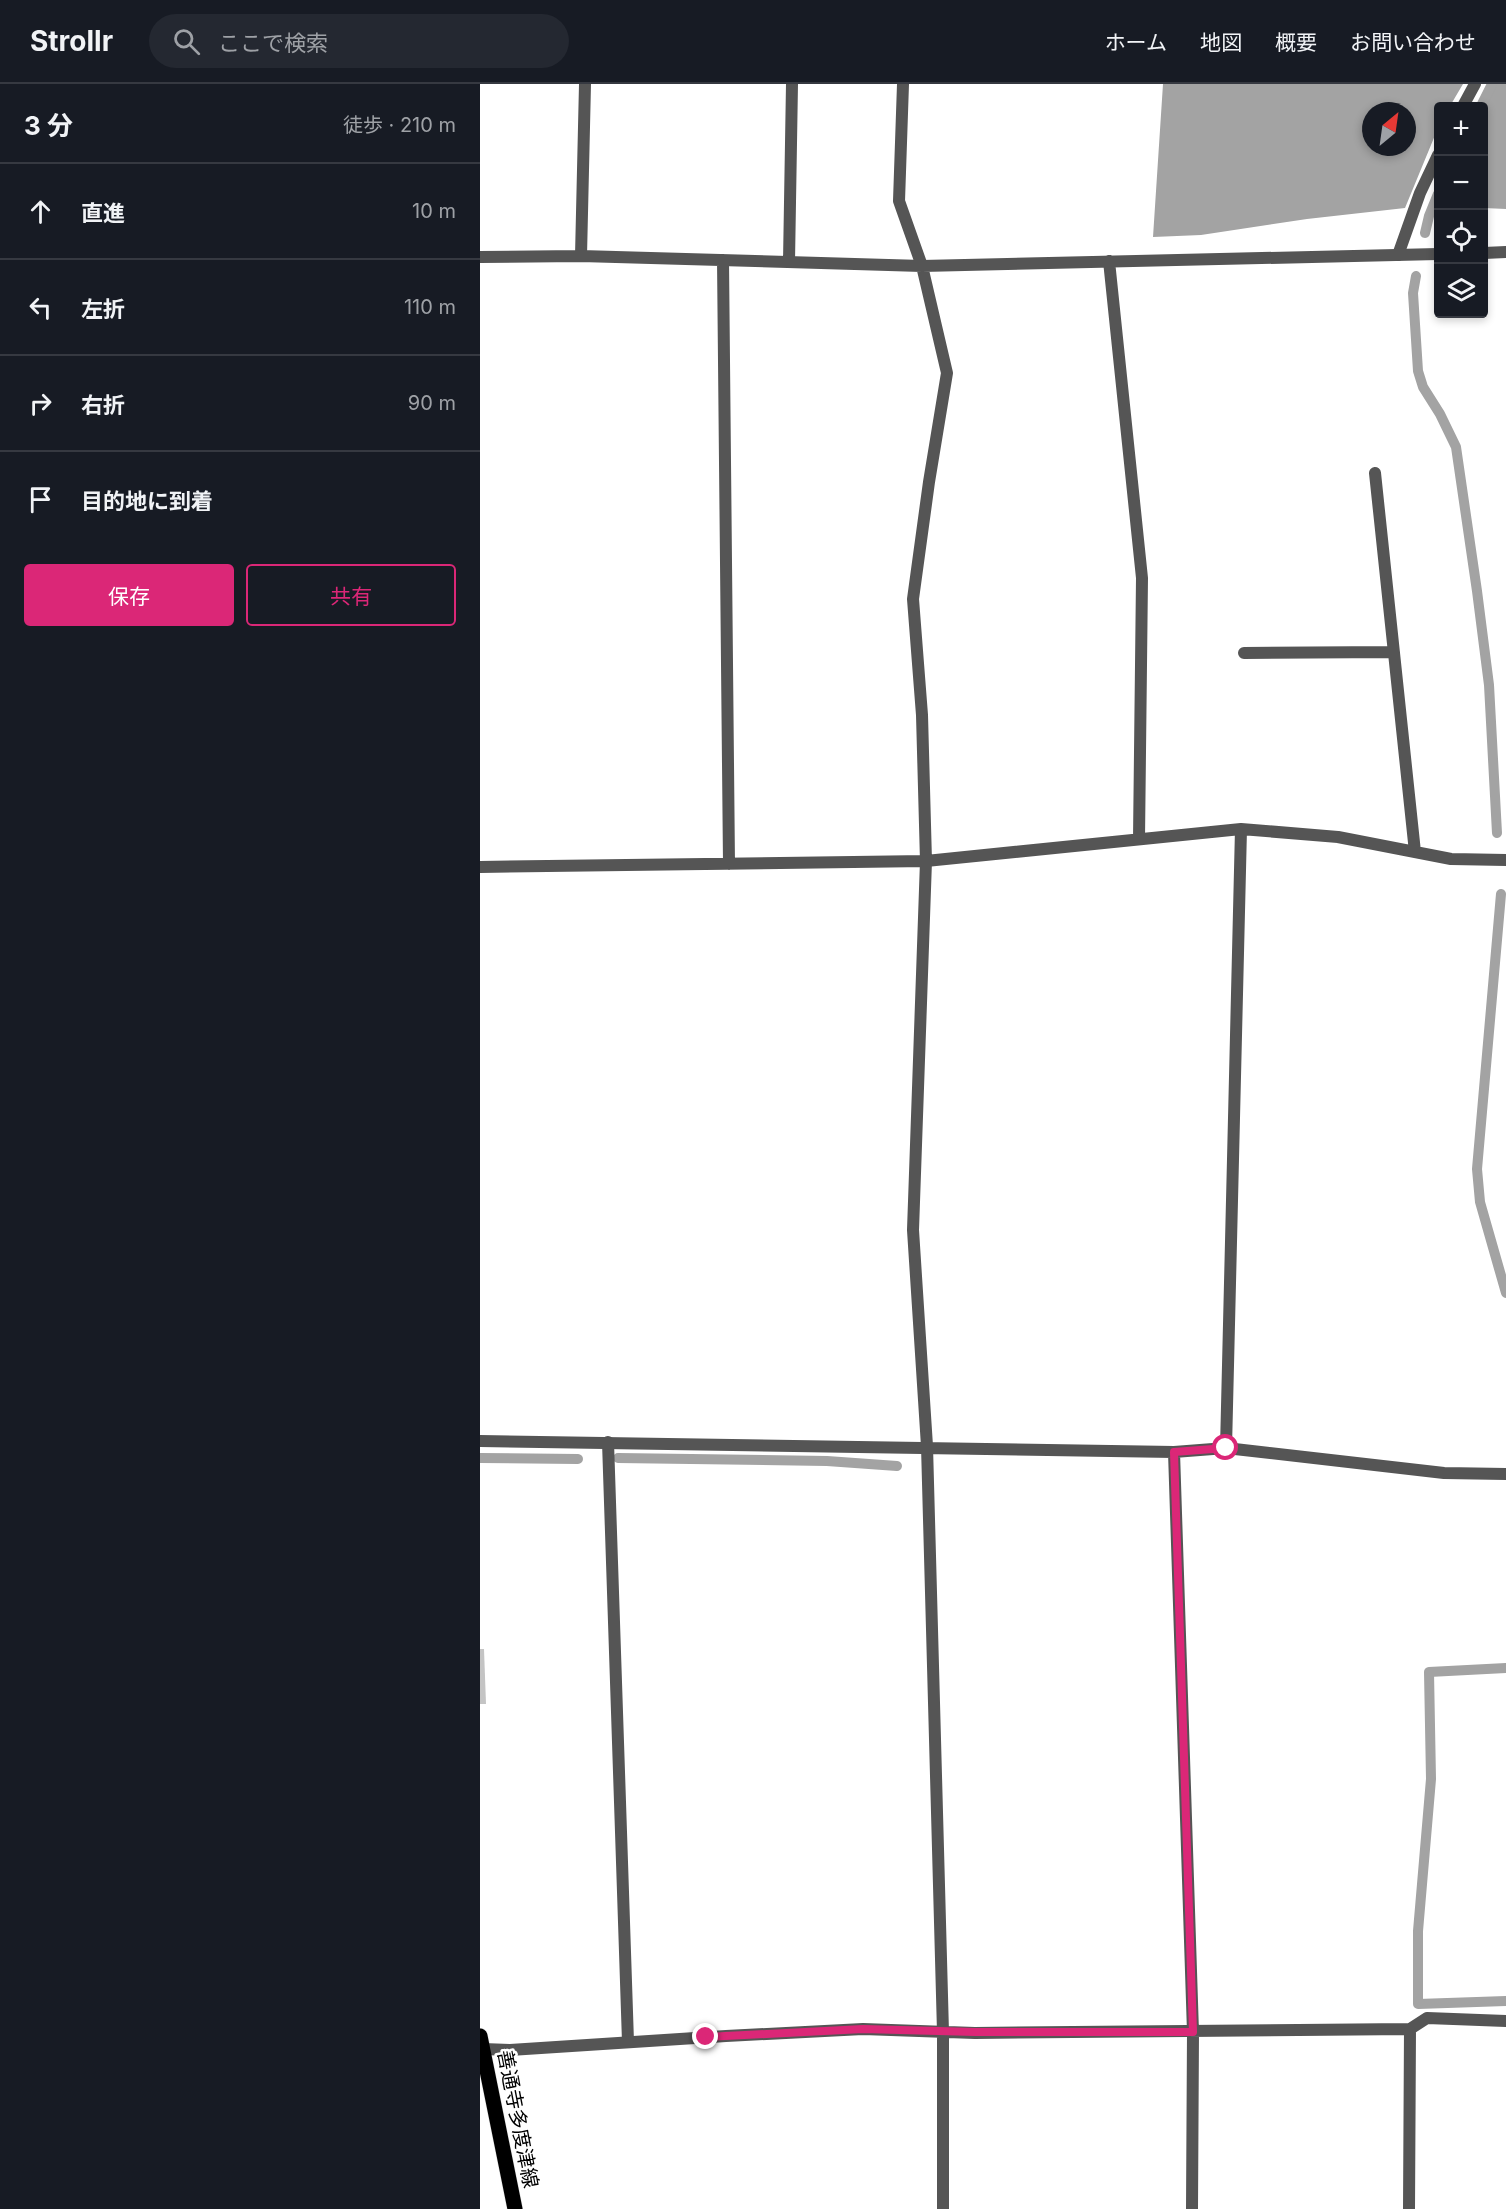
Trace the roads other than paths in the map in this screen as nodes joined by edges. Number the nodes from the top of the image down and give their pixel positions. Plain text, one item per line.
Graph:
1 (585, 84) edge
2 (792, 84) edge
3 (903, 84) edge
4 (1474, 84) edge
5 (1465, 102) edge
6 (1438, 156) edge
7 (1506, 252) edge
8 (1488, 253) edge
9 (1434, 254) edge
10 (1398, 255) junction
11 (582, 256) junction
12 (480, 257) edge
13 (723, 260) junction
14 (1108, 261) junction
15 (789, 262) junction
16 (922, 266) junction
17 (1375, 473) dead end
18 (1394, 652) junction
19 (1244, 653) dead end
20 (1241, 829) junction
21 (1139, 839) junction
22 (1416, 852) junction
23 (1506, 860) edge
24 (926, 861) junction
25 (729, 864) junction
26 (480, 867) edge
27 (480, 1441) edge
28 (608, 1442) junction
29 (927, 1446) junction
30 (1226, 1448) junction
31 (1174, 1452) junction
32 (1506, 1474) edge
33 (1506, 2021) edge
34 (1410, 2030) junction
35 (943, 2032) junction
36 (1193, 2032) junction
37 (628, 2042) junction
38 (482, 2043) edge
39 (515, 2209) edge
40 (943, 2209) edge
41 (1192, 2209) edge
42 (1409, 2209) edge

1 - 11 street
2 - 15 street
3 - 16 street
4 - 5 street
6 - 10 street
7 - 8 street
9 - 10 street
10 - 14 street
11 - 12 street
11 - 13 street
13 - 15 street
13 - 25 street
14 - 16 street
14 - 21 street
15 - 16 street
16 - 24 street
17 - 18 street
18 - 19 street
18 - 22 street
20 - 21 street
20 - 22 street
20 - 30 street
21 - 24 street
22 - 23 street
24 - 25 street
24 - 29 street
25 - 26 street
27 - 28 street
28 - 29 street
28 - 37 street
29 - 31 street
29 - 35 street
30 - 31 street
30 - 32 street
31 - 36 street
33 - 34 street
34 - 36 street
34 - 42 street
35 - 36 street
35 - 37 street
35 - 40 street
36 - 41 street
37 - 38 street
38 - 39 main road, 善通寺多度津線

